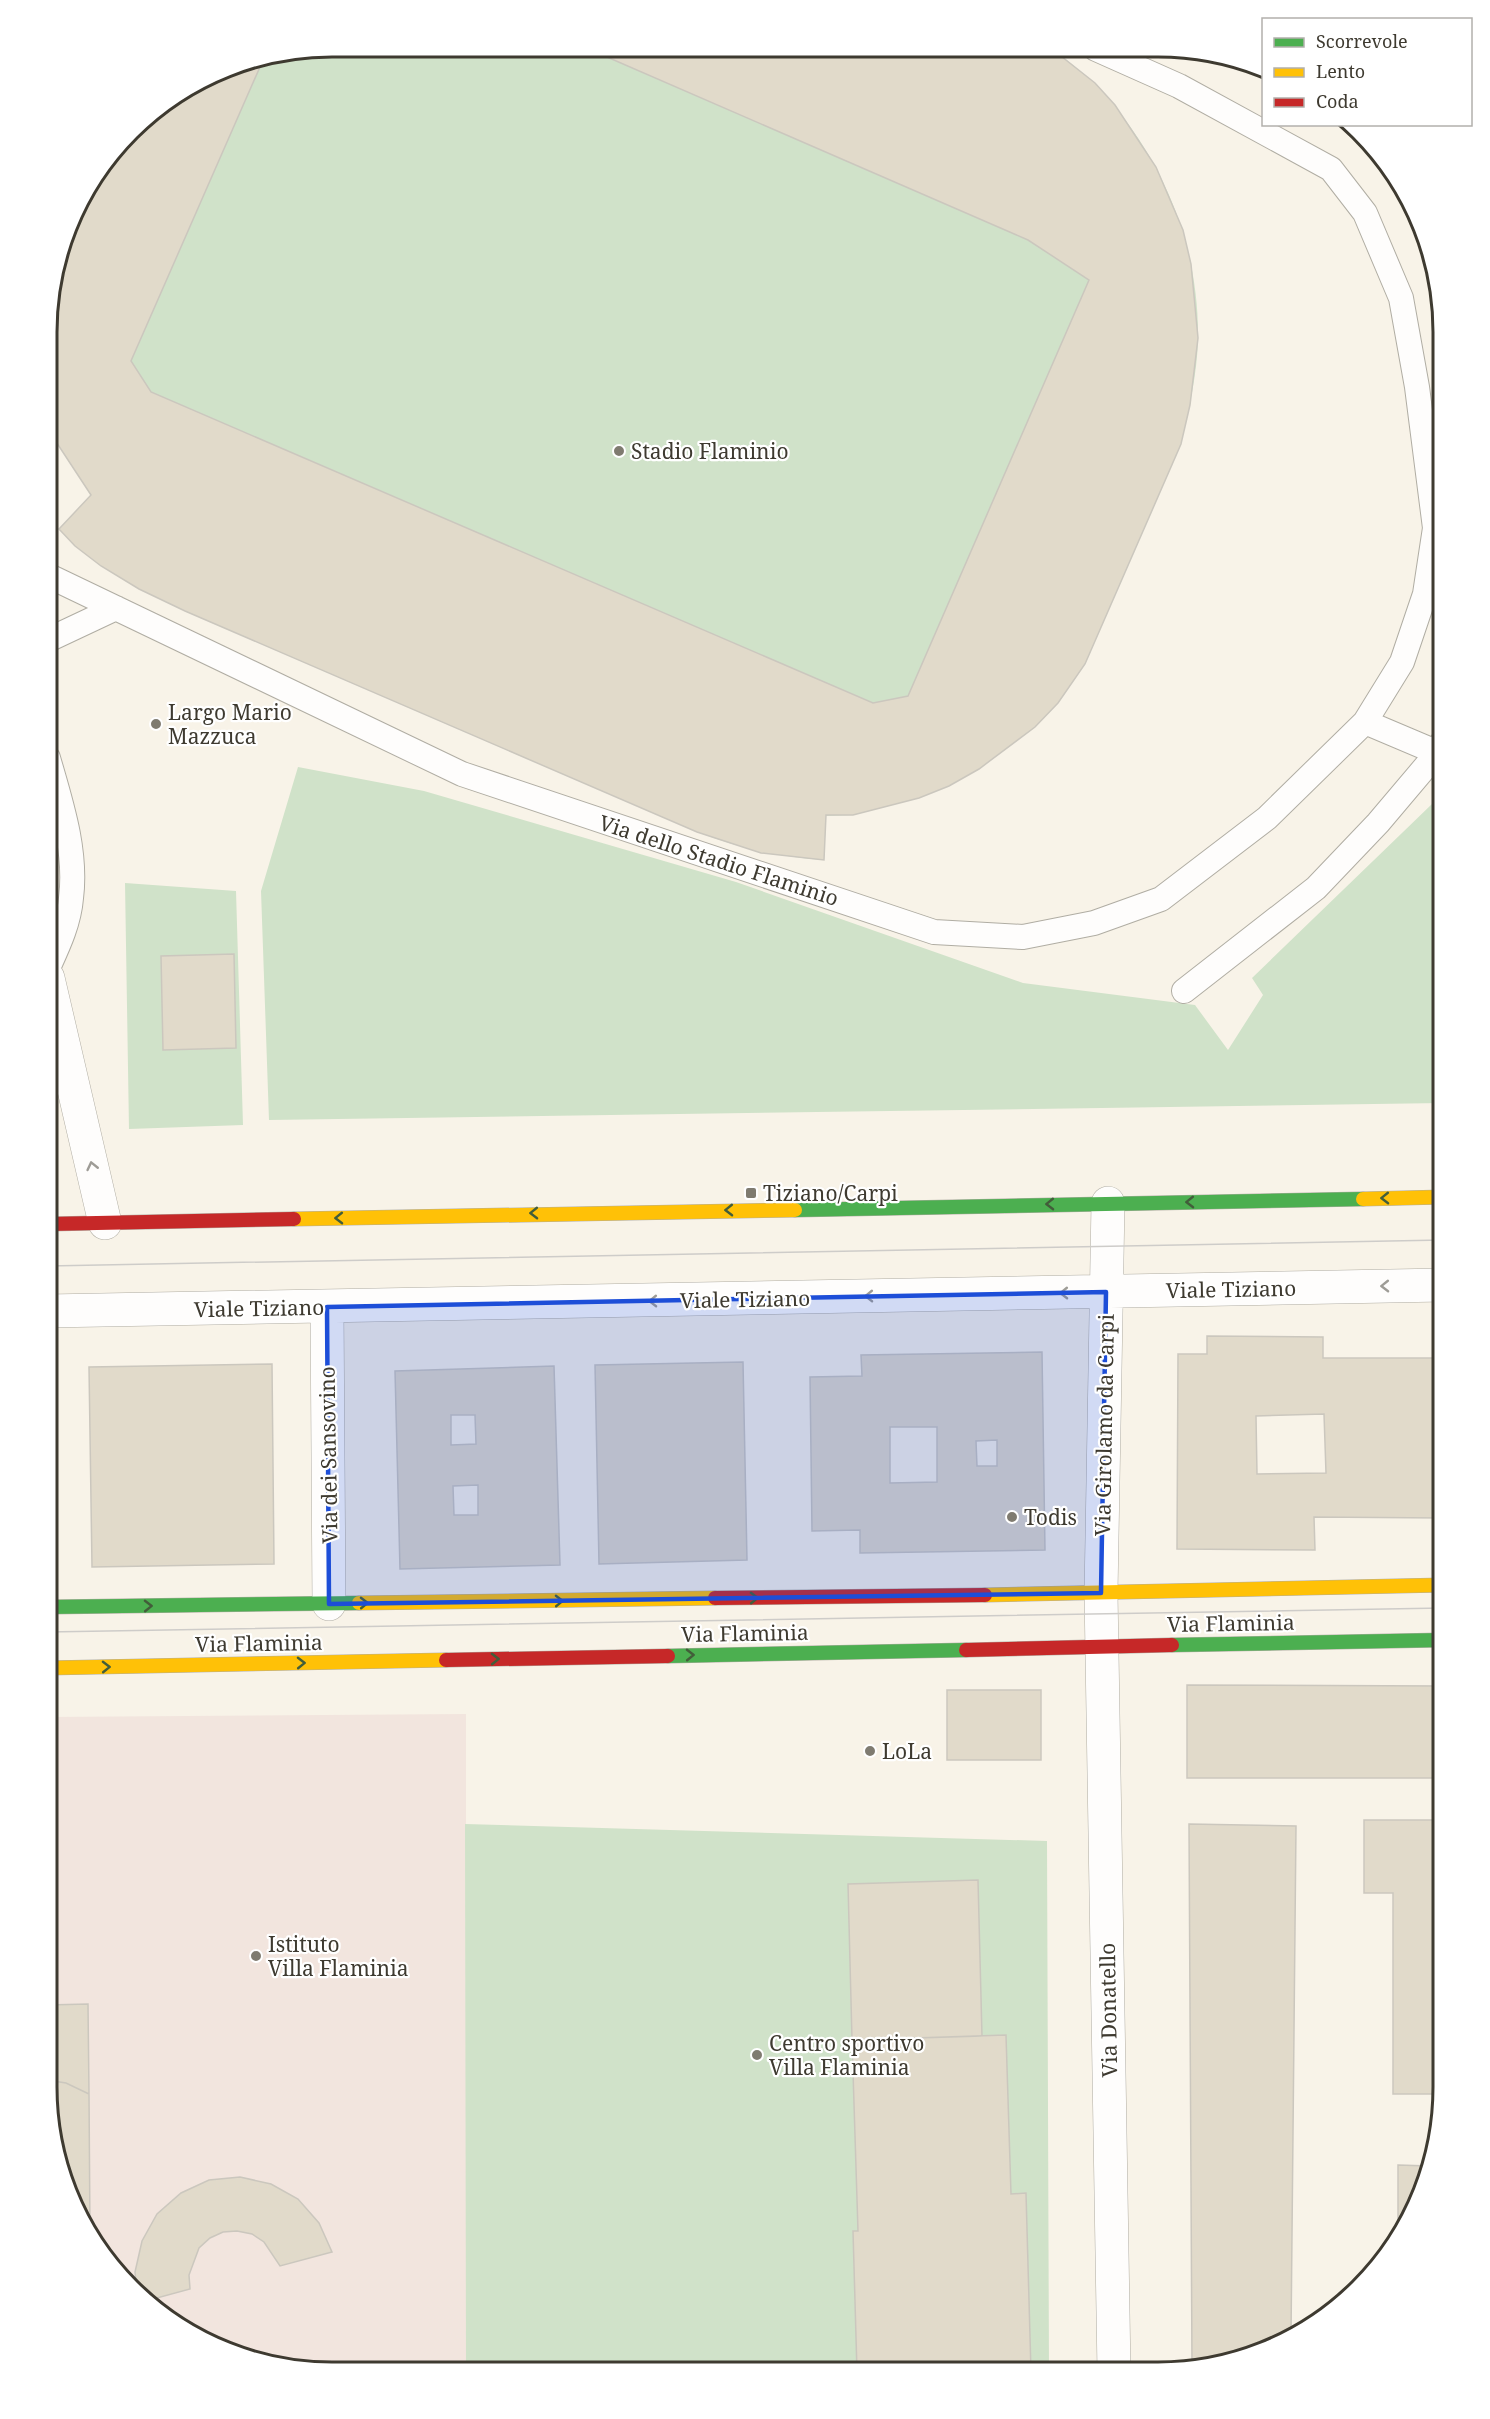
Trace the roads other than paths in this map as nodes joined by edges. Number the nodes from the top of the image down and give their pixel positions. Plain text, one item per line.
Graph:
1 (1114, 57) edge
2 (1433, 512) edge
3 (57, 580) edge
4 (1433, 599) edge
5 (116, 608) junction
6 (57, 636) edge
7 (1365, 722) junction
8 (1433, 746) edge
9 (1433, 760) edge
10 (57, 793) edge
11 (57, 944) edge
12 (1184, 991) dead end
13 (57, 1017) edge
14 (1433, 1197) edge
15 (1108, 1203) junction
16 (105, 1223) junction
17 (57, 1224) edge
18 (1433, 1285) edge
19 (1106, 1292) junction
20 (327, 1307) junction
21 (57, 1311) edge
22 (1433, 1585) edge
23 (1101, 1593) junction
24 (329, 1604) junction
25 (57, 1607) edge
26 (1433, 1640) edge
27 (1102, 1647) junction
28 (57, 1668) edge
29 (1114, 2362) edge

1 - 2 lane
3 - 5 lane, Via dello Stadio Flaminio
4 - 7 lane, Via dello Stadio Flaminio
5 - 6 lane
5 - 7 lane, Via dello Stadio Flaminio
7 - 8 lane
9 - 12 lane
10 - 11 lane
16 -> 13 street
14 -> 15 street
15 -> 16 street
15 - 19 street, Via Girolamo da Carpi
16 - 17 street
18 -> 19 street, Viale Tiziano
19 -> 20 street, Viale Tiziano
19 - 23 street, Via Girolamo da Carpi
20 - 21 street, Viale Tiziano
20 - 24 street, Via dei Sansovino
22 - 23 street, Via Flaminia
24 -> 23 street, Via Flaminia
23 - 27 street, Via Girolamo da Carpi
25 -> 24 street, Via Flaminia
26 - 27 street, Via Flaminia
28 -> 27 street, Via Flaminia
27 - 29 street, Via Donatello

